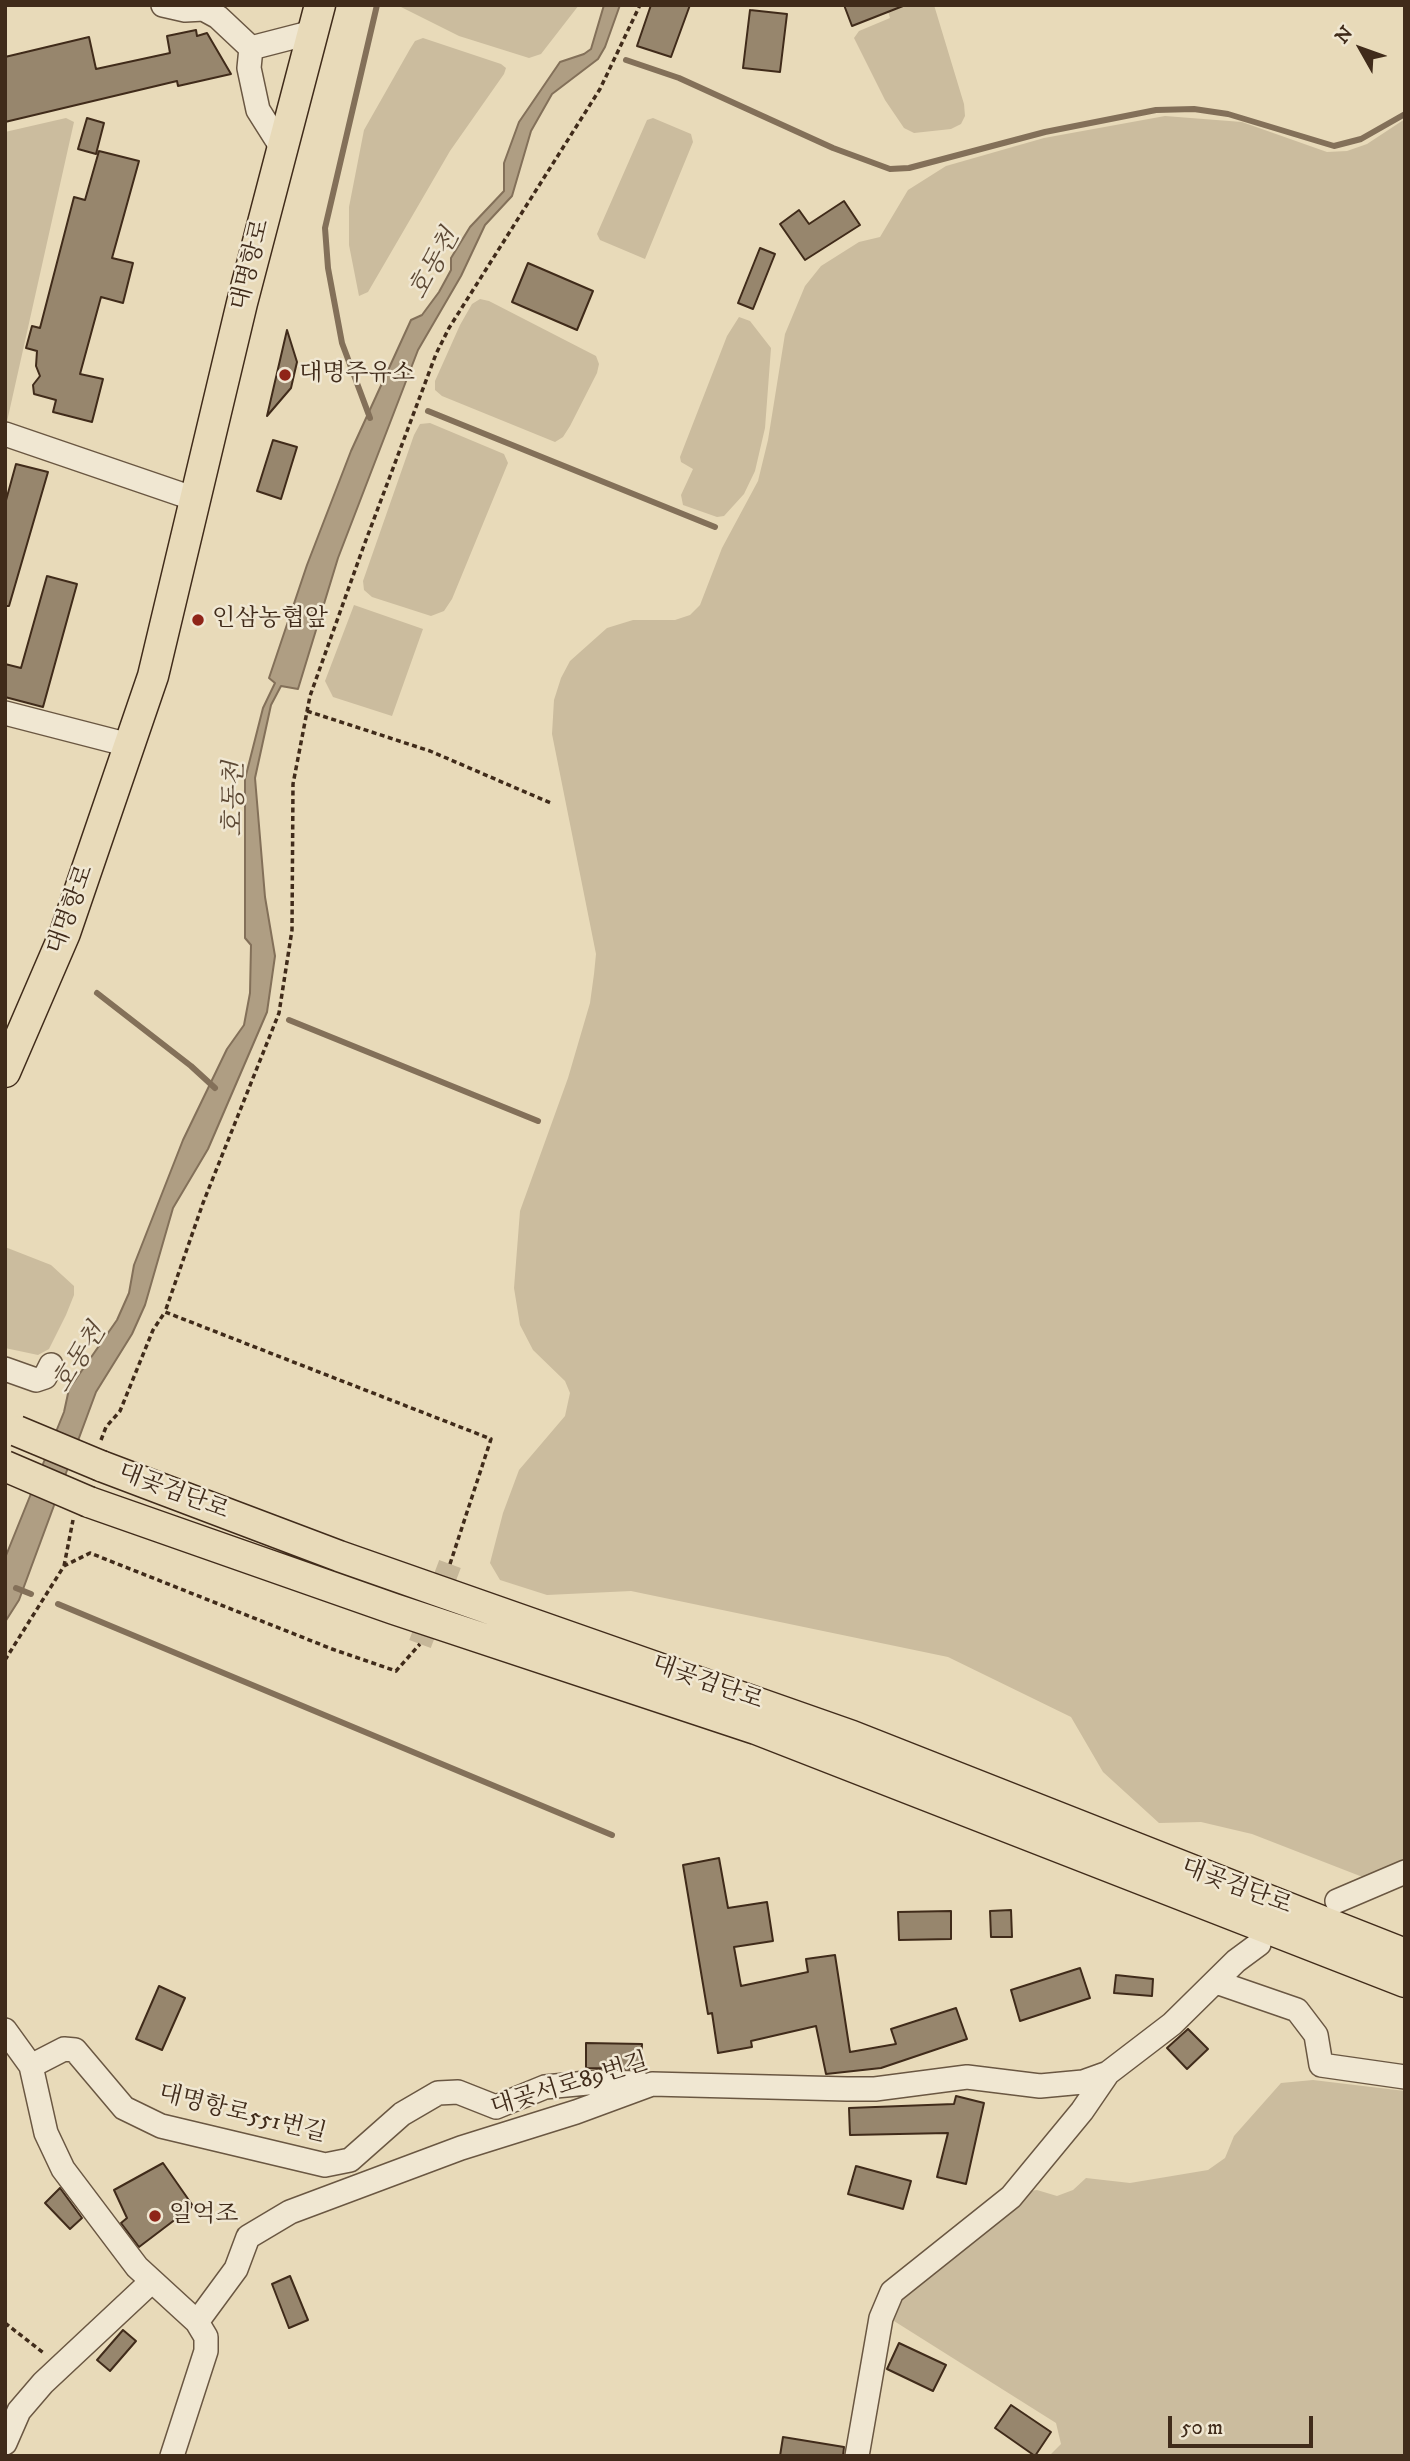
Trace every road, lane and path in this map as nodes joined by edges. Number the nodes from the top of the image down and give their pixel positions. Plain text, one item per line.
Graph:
1 (163, 5) edge
2 (640, 5) edge
3 (200, 7) edge
4 (316, 19) edge
5 (251, 48) junction
6 (282, 148) junction
7 (5, 434) edge
8 (195, 499) junction
9 (307, 711) junction
10 (5, 713) edge
11 (129, 745) junction
12 (553, 804) dead end
13 (5, 1072) edge
14 (165, 1312) junction
15 (51, 1366) dead end
16 (5, 1369) edge
17 (11, 1429) edge
18 (99, 1459) junction
19 (5, 1466) edge
20 (82, 1508) junction
21 (450, 1564) tunnel mouth
22 (64, 1566) junction
23 (420, 1644) tunnel mouth
24 (5, 1660) edge
25 (1405, 1872) edge
26 (1337, 1901) dead end
27 (1259, 1944) dead end
28 (1405, 1954) edge
29 (1216, 1982) junction
30 (1405, 1982) edge
31 (5, 2030) edge
32 (31, 2066) junction
33 (1108, 2073) junction
34 (1405, 2077) edge
35 (652, 2084) junction
36 (152, 2281) junction
37 (197, 2322) junction
38 (5, 2323) edge
39 (61, 2365) junction
40 (5, 2443) edge
41 (172, 2456) edge
42 (857, 2456) edge

1 - 3 street
2 - 9 path
3 - 5 street
4 - 5 street, 대명항로
4 - 6 main road, 대명항로
5 - 6 street
6 - 8 main road, 대명항로
7 - 8 street
8 - 11 main road, 대명항로
9 - 12 path
9 - 14 path
10 - 11 street
11 - 13 main road, 대명항로
14 - 18 path
14 - 21 path
15 - 16 street
17 - 18 main road, 대곶검단로, bridge
18 - 28 main road, 대곶검단로
19 - 20 main road, 대곶검단로, bridge
20 - 22 path
20 - 30 main road, 대곶검단로
22 - 23 path
22 - 24 path
25 - 26 street
27 - 29 street, 대곶서로89번길
29 - 33 street, 대곶서로89번길
29 - 34 street
31 - 32 street
32 - 35 street, 대명항로551번길
32 - 36 street
33 - 35 street, 대곶서로89번길
33 - 42 street, 대곶서로89번길
35 - 37 street, 대곶서로89번길
36 - 37 street
36 - 39 street
37 - 41 street
38 - 39 path
39 - 40 street

